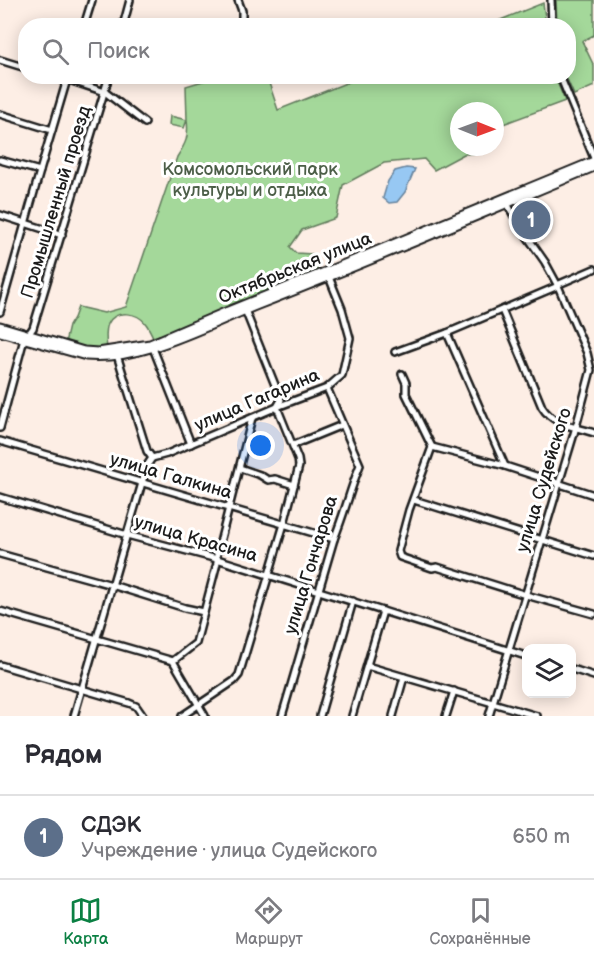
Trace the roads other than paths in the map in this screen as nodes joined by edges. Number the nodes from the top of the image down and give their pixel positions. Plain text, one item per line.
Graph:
1 (92, 0) edge
2 (130, 0) edge
3 (238, 0) edge
4 (551, 0) edge
5 (86, 18) edge
6 (125, 18) edge
7 (243, 18) edge
8 (552, 18) edge
9 (0, 60) edge
10 (18, 66) edge
11 (66, 84) edge
12 (84, 84) edge
13 (107, 84) edge
14 (563, 84) edge
15 (105, 92) junction
16 (0, 114) edge
17 (146, 123) dead end
18 (52, 130) junction
19 (0, 160) edge
20 (594, 160) edge
21 (594, 167) edge
22 (40, 171) junction
23 (506, 200) junction
24 (0, 215) edge
25 (25, 223) junction
26 (62, 235) junction
27 (594, 270) edge
28 (329, 277) junction
29 (558, 286) junction
30 (245, 310) junction
31 (502, 310) junction
32 (0, 312) edge
33 (0, 326) edge
34 (0, 332) edge
35 (447, 333) junction
36 (26, 337) junction
37 (152, 346) junction
38 (395, 352) dead end
39 (117, 355) junction
40 (593, 370) edge
41 (402, 374) dead end
42 (327, 388) junction
43 (277, 407) junction
44 (252, 418) junction
45 (342, 425) junction
46 (576, 427) junction
47 (0, 428) edge
48 (594, 433) edge
49 (0, 441) edge
50 (191, 444) junction
51 (293, 445) junction
52 (432, 447) junction
53 (152, 458) junction
54 (505, 466) junction
55 (240, 468) junction
56 (142, 483) junction
57 (559, 484) junction
58 (294, 485) junction
59 (594, 495) edge
60 (0, 497) edge
61 (414, 500) junction
62 (229, 508) junction
63 (284, 524) junction
64 (127, 535) junction
65 (334, 539) junction
66 (542, 540) junction
67 (0, 554) edge
68 (594, 555) edge
69 (217, 559) junction
70 (268, 576) junction
71 (112, 585) junction
72 (319, 591) junction
73 (525, 595) junction
74 (353, 601) junction
75 (0, 611) edge
76 (383, 611) junction
77 (204, 612) junction
78 (594, 614) edge
79 (96, 639) junction
80 (508, 651) junction
81 (522, 655) edge
82 (173, 661) junction
83 (0, 665) edge
84 (366, 666) junction
85 (576, 670) edge
86 (594, 676) edge
87 (404, 677) junction
88 (81, 689) junction
89 (454, 691) junction
90 (493, 703) junction
91 (198, 705) junction
92 (74, 716) edge
93 (143, 716) edge
94 (182, 716) edge
95 (205, 716) edge
96 (282, 716) edge
97 (320, 716) edge
98 (352, 716) edge
99 (393, 716) edge
100 (446, 716) edge
101 (489, 716) edge
102 (535, 716) edge

1 - 5 street
2 - 6 street
3 - 7 street
4 - 8 street
9 - 10 street
11 - 18 street
12 - 15 street
13 - 15 street, Промышленный проезд
14 - 20 street
15 - 17 street
15 - 26 street, Промышленный проезд
16 - 18 street
18 - 22 street
19 - 22 street
20 - 23 main road, Октябрьская улица
21 - 23 main road, Октябрьская улица
22 - 25 street
23 - 28 main road, Октябрьская улица
23 - 29 street, улица Судейского
23 - 37 main road, Октябрьская улица
24 - 25 street
25 - 26 street
25 - 32 street
26 - 36 street, Промышленный проезд
27 - 29 street
28 - 30 main road, Октябрьская улица
28 - 42 street, улица Гагарина
29 - 31 street
29 - 40 street, улица Судейского
30 - 37 main road, Октябрьская улица
30 - 43 street
31 - 35 street
31 - 46 street
33 - 36 main road, Октябрьская улица
34 - 36 main road, Октябрьская улица
35 - 38 street
35 - 54 street
36 - 37 main road, Октябрьская улица
36 - 39 main road, Октябрьская улица
36 - 47 street, Промышленный проезд
37 - 39 main road, Октябрьская улица
37 - 50 street
39 - 53 street
40 - 46 street, улица Судейского
41 - 52 street
42 - 43 street, улица Гагарина
42 - 45 street, улица Гончарова
43 - 44 street, улица Гагарина
43 - 51 street
44 - 50 street, улица Гагарина
44 - 55 street
45 - 51 street
45 - 65 street, улица Гончарова
46 - 48 street
46 - 57 street, улица Судейского
49 - 56 street, улица Галкина
50 - 53 street, улица Гагарина
51 - 58 street
52 - 54 street
52 - 61 street
53 - 56 street
54 - 57 street
55 - 58 street
55 - 62 street
56 - 62 street, улица Галкина
56 - 64 street
57 - 59 street
57 - 66 street, улица Судейского
58 - 63 street
60 - 64 street, улица Красина
61 - 66 street
61 - 73 street
62 - 63 street, улица Галкина
62 - 69 street
63 - 65 street, улица Галкина
63 - 70 street
64 - 69 street, улица Красина
64 - 71 street
65 - 72 street, улица Гончарова
66 - 68 street
66 - 73 street, улица Судейского
67 - 71 street
69 - 70 street, улица Красина
69 - 77 street
70 - 72 street, улица Красина
70 - 91 street
71 - 77 street
71 - 79 street
72 - 74 street, улица Красина
72 - 96 street, улица Гончарова
73 - 78 street
73 - 80 street, улица Судейского
74 - 76 street, улица Красина
74 - 97 street
75 - 79 street
76 - 80 street, улица Красина
76 - 84 street
77 - 82 street
79 - 82 street
79 - 88 street
80 - 81 street, улица Красина
80 - 90 street, улица Судейского
82 - 91 street
83 - 88 street
84 - 87 street
84 - 98 street
85 - 86 street
87 - 89 street
87 - 99 street
88 - 92 street
88 - 93 street
89 - 90 street
89 - 100 street
90 - 101 street, улица Судейского
90 - 102 street
91 - 94 street
91 - 95 street

